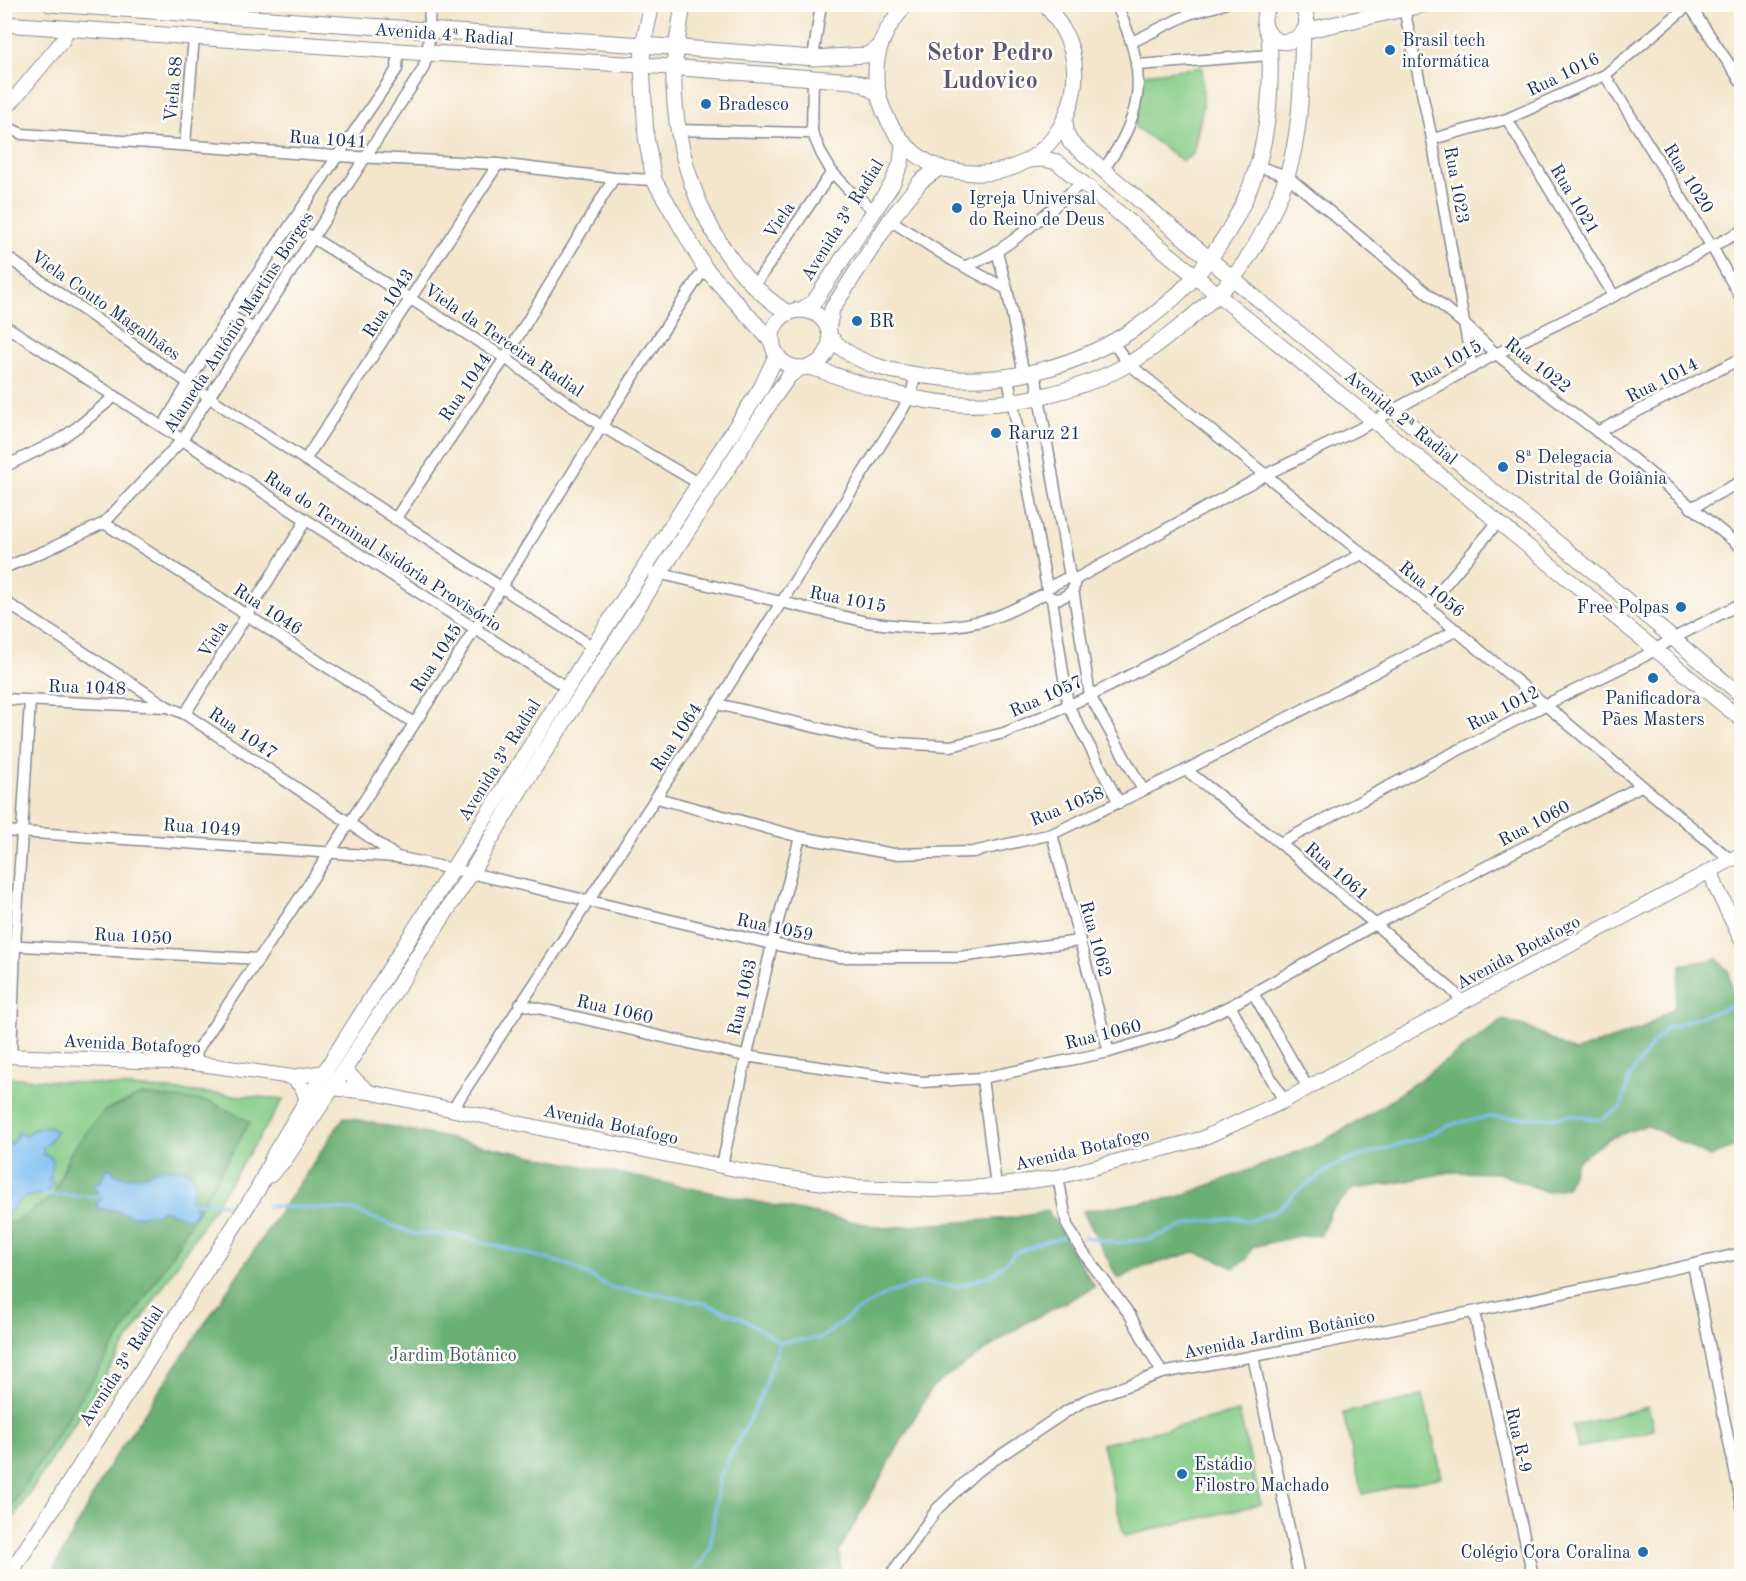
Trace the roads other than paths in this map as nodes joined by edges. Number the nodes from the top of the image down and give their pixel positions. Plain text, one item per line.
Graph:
1 (50, 4) edge
2 (430, 4) edge
3 (652, 4) edge
4 (683, 4) edge
5 (821, 4) edge
6 (906, 4) edge
7 (1045, 4) edge
8 (1116, 4) edge
9 (1224, 4) edge
10 (1299, 4) edge
11 (1426, 4) edge
12 (1690, 5) edge
13 (1404, 7) edge
14 (152, 8) edge
15 (1265, 8) edge
16 (1188, 9) edge
17 (4, 24) edge
18 (67, 28) junction
19 (428, 31) junction
20 (1304, 32) junction
21 (1269, 34) junction
22 (194, 37) junction
23 (1132, 42) junction
24 (643, 45) junction
25 (880, 47) junction
26 (676, 48) junction
27 (398, 51) junction
28 (428, 53) junction
29 (1270, 55) junction
30 (813, 58) junction
31 (642, 65) junction
32 (1138, 65) junction
33 (674, 68) junction
34 (1605, 75) junction
35 (813, 78) junction
36 (1742, 83) edge
37 (878, 94) junction
38 (10, 99) edge
39 (4, 111) edge
40 (1507, 119) junction
41 (1065, 120) junction
42 (4, 122) edge
43 (677, 130) junction
44 (812, 132) junction
45 (1432, 139) junction
46 (903, 142) junction
47 (185, 144) junction
48 (336, 156) junction
49 (365, 158) junction
50 (1029, 160) junction
51 (498, 164) junction
52 (1257, 165) junction
53 (939, 168) junction
54 (1103, 170) junction
55 (831, 172) junction
56 (1287, 176) junction
57 (614, 178) junction
58 (654, 180) junction
59 (1083, 182) junction
60 (874, 210) junction
61 (890, 220) junction
62 (292, 225) junction
63 (1742, 231) edge
64 (314, 238) junction
65 (1712, 247) junction
66 (724, 248) junction
67 (997, 252) junction
68 (4, 255) edge
69 (1209, 259) junction
70 (703, 266) junction
71 (964, 266) junction
72 (1195, 276) junction
73 (1232, 278) junction
74 (754, 286) junction
75 (1007, 289) junction
76 (1217, 294) junction
77 (1614, 296) junction
78 (411, 298) junction
79 (1742, 300) edge
80 (795, 311) junction
81 (229, 315) junction
82 (1464, 324) junction
83 (4, 325) edge
84 (254, 329) junction
85 (829, 333) junction
86 (1113, 343) junction
87 (775, 349) junction
88 (1496, 354) junction
89 (505, 358) junction
90 (1742, 358) edge
91 (1129, 364) junction
92 (805, 367) junction
93 (1472, 368) junction
94 (1029, 374) junction
95 (915, 375) junction
96 (1008, 378) junction
97 (189, 382) junction
98 (115, 396) junction
99 (1039, 396) junction
100 (209, 397) junction
101 (909, 398) junction
102 (1011, 401) junction
103 (1393, 411) junction
104 (1374, 420) junction
105 (163, 426) junction
106 (602, 426) junction
107 (1597, 432) junction
108 (183, 439) junction
109 (305, 460) junction
110 (4, 468) edge
111 (1265, 475) junction
112 (1742, 482) edge
113 (698, 483) junction
114 (1691, 508) junction
115 (395, 519) junction
116 (306, 520) junction
117 (1498, 522) junction
118 (104, 523) junction
119 (1742, 548) edge
120 (1362, 554) junction
121 (4, 568) edge
122 (643, 569) junction
123 (659, 574) junction
124 (1072, 582) junction
125 (500, 587) junction
126 (1048, 593) junction
127 (4, 601) edge
128 (781, 602) junction
129 (1742, 603) edge
130 (1427, 606) junction
131 (247, 615) junction
132 (474, 630) junction
133 (1457, 630) junction
134 (624, 632) junction
135 (1674, 638) junction
136 (593, 647) junction
137 (1654, 650) junction
138 (1679, 670) junction
139 (567, 688) junction
140 (1090, 696) junction
141 (1742, 696) edge
142 (4, 699) edge
143 (30, 701) junction
144 (717, 705) junction
145 (1068, 705) junction
146 (1545, 705) junction
147 (168, 707) junction
148 (185, 714) junction
149 (1742, 720) edge
150 (414, 723) junction
151 (1186, 770) junction
152 (1641, 786) junction
153 (1143, 790) junction
154 (518, 793) junction
155 (657, 798) junction
156 (1119, 803) junction
157 (348, 822) junction
158 (4, 831) edge
159 (23, 832) junction
160 (1052, 834) junction
161 (800, 837) junction
162 (1280, 843) junction
163 (329, 852) junction
164 (397, 857) junction
165 (1736, 857) edge
166 (454, 869) junction
167 (1711, 871) junction
168 (471, 873) junction
169 (590, 901) junction
170 (1374, 925) junction
171 (1742, 940) edge
172 (1079, 941) junction
173 (771, 944) junction
174 (10, 946) edge
175 (259, 959) junction
176 (1253, 993) junction
177 (1462, 1002) junction
178 (520, 1004) junction
179 (1230, 1006) junction
180 (1110, 1052) junction
181 (8, 1056) edge
182 (745, 1056) junction
183 (196, 1063) junction
184 (344, 1070) junction
185 (325, 1072) junction
186 (292, 1077) junction
187 (982, 1078) junction
188 (332, 1088) junction
189 (1308, 1088) junction
190 (369, 1092) junction
191 (307, 1100) junction
192 (1284, 1101) junction
193 (452, 1110) junction
194 (722, 1166) junction
195 (1058, 1177) junction
196 (996, 1186) junction
197 (258, 1189) junction
198 (1742, 1253) edge
199 (1694, 1265) junction
200 (1474, 1312) junction
201 (1253, 1356) junction
202 (1162, 1373) junction
203 (1742, 1506) edge
204 (9, 1570) edge
205 (890, 1576) edge
206 (1299, 1576) edge
207 (1533, 1576) edge

1 - 14 main road, Avenida 4ª Radial
2 - 19 street, Alameda Antônio Martins Borges
3 - 24 main road
4 - 26 main road
5 - 30 street
6 - 25 main road
7 - 41 main road
8 - 23 street
9 - 16 street
10 - 20 main road
11 - 13 main road
12 - 34 street, Rua 1016
12 - 36 street
13 - 20 main road
13 - 45 street, Rua 1023
14 - 19 main road, Avenida 4ª Radial
15 - 21 main road
16 - 23 street
17 - 18 main road, Avenida 4ª Radial
18 - 22 main road, Avenida 4ª Radial
18 - 38 street
19 - 24 main road, Avenida 4ª Radial
19 - 28 street, Alameda Antônio Martins Borges
20 - 21 main road
20 - 56 main road
21 - 29 main road
22 - 27 main road, Avenida 4ª Radial
22 - 47 street, Viela 88
23 - 32 street
24 - 26 main road, Avenida 4ª Radial
24 - 31 main road
25 - 30 main road, Avenida 4ª Radial
25 - 37 main road
26 - 30 main road, Avenida 4ª Radial
26 - 33 main road
27 - 28 main road, Avenida 4ª Radial
27 - 48 street, Alameda Antônio Martins Borges
28 - 31 main road, Avenida 4ª Radial
28 - 49 street, Alameda Antônio Martins Borges
29 - 32 street
29 - 52 main road
31 - 33 main road, Avenida 4ª Radial
31 - 58 main road
32 - 54 street
33 - 35 main road, Avenida 4ª Radial
33 - 43 main road
34 - 40 street, Rua 1016
34 - 65 street, Rua 1020
35 - 37 main road, Avenida 4ª Radial
35 - 44 street
37 - 46 main road
38 - 39 street
40 - 45 street, Rua 1016
40 - 77 street, Rua 1021
41 - 50 main road
41 - 54 main road, Avenida 2ª Radial
42 - 47 street, Rua 1041
43 - 44 street
43 - 66 main road
44 - 55 street
45 - 82 street, Rua 1023
46 - 53 main road
46 - 60 main road, Avenida 3ª Radial
47 - 48 street, Rua 1041
48 - 49 street, Rua 1041
48 - 62 street, Alameda Antônio Martins Borges
49 - 51 street, Rua 1041
49 - 64 street, Alameda Antônio Martins Borges
50 - 53 main road
50 - 59 main road, Avenida 2ª Radial
51 - 57 street, Rua 1041
51 - 78 street, Rua 1043
52 - 56 street, Rua 1022
52 - 69 main road
53 - 61 main road
54 - 69 main road, Avenida 2ª Radial
55 - 60 street
55 - 74 street, Viela
56 - 73 main road
56 - 82 street, Rua 1022
57 - 58 street, Rua 1041
57 - 89 street, Rua 1044
58 - 70 main road
59 - 67 street
59 - 72 main road, Avenida 2ª Radial
60 - 80 main road, Avenida 3ª Radial
61 - 71 street
61 - 85 main road
62 - 64 street, Viela da Terceira Radial
62 - 81 street, Alameda Antônio Martins Borges
63 - 65 street, Rua 1015
64 - 78 street, Viela da Terceira Radial
64 - 84 street, Alameda Antônio Martins Borges
65 - 77 street, Rua 1015
65 - 79 street, Rua 1020
66 - 70 main road
66 - 74 main road
67 - 71 street
67 - 75 street
68 - 97 street, Viela Couto Magalhães
69 - 72 main road
69 - 73 main road, Avenida 2ª Radial
70 - 87 main road
70 - 106 street, Rua 1045
71 - 75 street
72 - 76 main road, Avenida 2ª Radial
72 - 86 main road
73 - 76 main road
73 - 103 street, Avenida 2ª Radial
74 - 80 main road
75 - 94 street
76 - 91 main road
76 - 104 street, Avenida 2ª Radial
77 - 88 street, Rua 1015
78 - 89 street, Viela da Terceira Radial
78 - 109 street, Rua 1043
80 - 85 main road
80 - 87 main road
81 - 84 street
81 - 97 street, Alameda Antônio Martins Borges
82 - 88 street, Rua 1022
82 - 93 street, Rua 1023
83 - 98 street, Rua do Terminal Isidória Provisório
84 - 100 street, Alameda Antônio Martins Borges
85 - 92 main road
85 - 95 main road
86 - 91 street, Rua 1056
86 - 94 main road
87 - 92 main road
87 - 113 main road, Avenida 3ª Radial
88 - 93 street, Rua 1015
88 - 107 street, Rua 1022
89 - 106 street, Viela da Terceira Radial
89 - 115 street, Rua 1044
90 - 107 street, Rua 1014
91 - 99 main road
91 - 111 street, Rua 1056
92 - 101 main road
92 - 123 main road, Avenida 3ª Radial
93 - 103 street, Rua 1015
94 - 96 main road
94 - 99 street
95 - 96 main road
95 - 101 street, Rua 1064
96 - 102 street
97 - 100 street, Rua do Terminal Isidória Provisório
97 - 105 street, Alameda Antônio Martins Borges
98 - 105 street, Rua do Terminal Isidória Provisório
98 - 110 street
99 - 102 main road
99 - 124 street
100 - 108 street, Alameda Antônio Martins Borges
100 - 109 street, Rua do Terminal Isidória Provisório
101 - 102 main road
101 - 128 street, Rua 1064
102 - 126 street
103 - 104 street, Rua 1015
103 - 135 street, Avenida 2ª Radial
104 - 111 street, Rua 1015
104 - 117 street, Avenida 2ª Radial
105 - 108 street, Rua do Terminal Isidória Provisório
106 - 113 street, Viela da Terceira Radial
106 - 125 street, Rua 1045
107 - 114 street, Rua 1022
108 - 116 street, Rua do Terminal Isidória Provisório
108 - 118 street, Alameda Antônio Martins Borges
109 - 115 street, Rua do Terminal Isidória Provisório
111 - 120 street, Rua 1056
111 - 124 street, Rua 1015
112 - 114 street
113 - 122 main road, Avenida 3ª Radial
114 - 119 street, Rua 1022
115 - 125 street, Rua do Terminal Isidória Provisório
116 - 131 street, Viela
116 - 132 street, Rua do Terminal Isidória Provisório
117 - 130 street
117 - 137 street, Avenida 2ª Radial
118 - 121 street, Alameda Antônio Martins Borges
118 - 131 street, Rua 1046
120 - 130 street, Rua 1056
120 - 140 street, Rua 1057
122 - 123 street, Rua 1015
122 - 136 main road, Avenida 3ª Radial
123 - 128 street, Rua 1015
123 - 134 main road, Avenida 3ª Radial
124 - 126 street
124 - 126 street
124 - 140 street
125 - 132 street, Rua 1045
125 - 136 street, Rua do Terminal Isidória Provisório
126 - 128 street, Rua 1015
126 - 145 street
127 - 147 street, Rua 1047
128 - 144 street, Rua 1064
129 - 135 street, Rua 1012
130 - 133 street, Rua 1056
131 - 148 street, Viela
131 - 150 street, Rua 1046
132 - 139 street, Rua do Terminal Isidória Provisório
132 - 150 street, Rua 1045
133 - 146 street, Rua 1056
133 - 151 street, Rua 1058
134 - 136 main road
134 - 154 main road, Avenida 3ª Radial
135 - 137 street, Rua 1012
135 - 138 street
135 - 141 street, Avenida 2ª Radial
136 - 139 main road, Avenida 3ª Radial
137 - 138 street, Avenida 2ª Radial
137 - 146 street, Rua 1012
138 - 149 street, Avenida 2ª Radial
139 - 154 main road
139 - 166 main road, Avenida 3ª Radial
140 - 145 street, Rua 1057
140 - 153 street
142 - 143 street, Rua 1048
143 - 147 street, Rua 1048
143 - 159 street
144 - 145 street, Rua 1057
144 - 155 street, Rua 1064
145 - 156 street
146 - 152 street, Rua 1056
146 - 162 street, Rua 1012
147 - 148 street, Rua 1047
148 - 157 street, Rua 1047
150 - 157 street, Rua 1045
151 - 153 street, Rua 1058
151 - 162 street, Rua 1061
152 - 165 street, Rua 1056
152 - 170 street, Rua 1060
153 - 156 street, Rua 1058
154 - 168 main road, Avenida 3ª Radial
155 - 161 street, Rua 1058
155 - 169 street, Rua 1064
156 - 160 street, Rua 1058
157 - 163 street, Rua 1045
157 - 164 street, Rua 1047
158 - 159 street, Rua 1049
159 - 163 street, Rua 1049
159 - 174 street
160 - 161 street, Rua 1058
160 - 172 street, Rua 1062
161 - 173 street, Rua 1063
162 - 170 street, Rua 1061
163 - 164 street, Rua 1049
163 - 175 street, Rua 1045
164 - 166 street, Rua 1047
165 - 167 street, Avenida Botafogo
166 - 168 street, Rua 1047
166 - 185 main road, Avenida 3ª Radial
167 - 171 main road
167 - 177 street, Avenida Botafogo
168 - 169 street, Rua 1059
168 - 184 main road, Avenida 3ª Radial
169 - 173 street, Rua 1059
169 - 178 street, Rua 1064
170 - 176 street, Rua 1060
170 - 177 street, Rua 1061
172 - 173 street, Rua 1059
172 - 180 street, Rua 1062
173 - 182 street, Rua 1063
174 - 175 street, Rua 1050
174 - 181 street
175 - 183 street, Rua 1045
176 - 179 street, Rua 1060
176 - 189 street
177 - 189 street, Avenida Botafogo
178 - 182 street, Rua 1060
178 - 193 street, Rua 1064
179 - 180 street, Rua 1060
179 - 192 street
180 - 187 street, Rua 1060
181 - 183 street, Avenida Botafogo
182 - 187 street, Rua 1060
182 - 194 street, Rua 1063
183 - 186 street, Avenida Botafogo
184 - 188 main road, Avenida 3ª Radial
184 - 190 street, Avenida Botafogo
185 - 186 street, Avenida Botafogo
185 - 191 main road, Avenida 3ª Radial
186 - 191 street
187 - 196 street
188 - 190 street, Avenida Botafogo
188 - 197 main road, Avenida 3ª Radial
189 - 192 street, Avenida Botafogo
190 - 193 street, Avenida Botafogo
191 - 197 main road, Avenida 3ª Radial
192 - 195 street, Avenida Botafogo
193 - 194 street, Avenida Botafogo
194 - 196 street, Avenida Botafogo
195 - 196 street, Avenida Botafogo
195 - 202 street
197 - 204 main road, Avenida 3ª Radial
198 - 199 street, Avenida Jardim Botânico
199 - 200 street, Avenida Jardim Botânico
199 - 203 street
200 - 201 street, Avenida Jardim Botânico
200 - 207 street, Rua R-9
201 - 202 street, Avenida Jardim Botânico
201 - 206 street
202 - 205 street, Avenida Jardim Botânico

